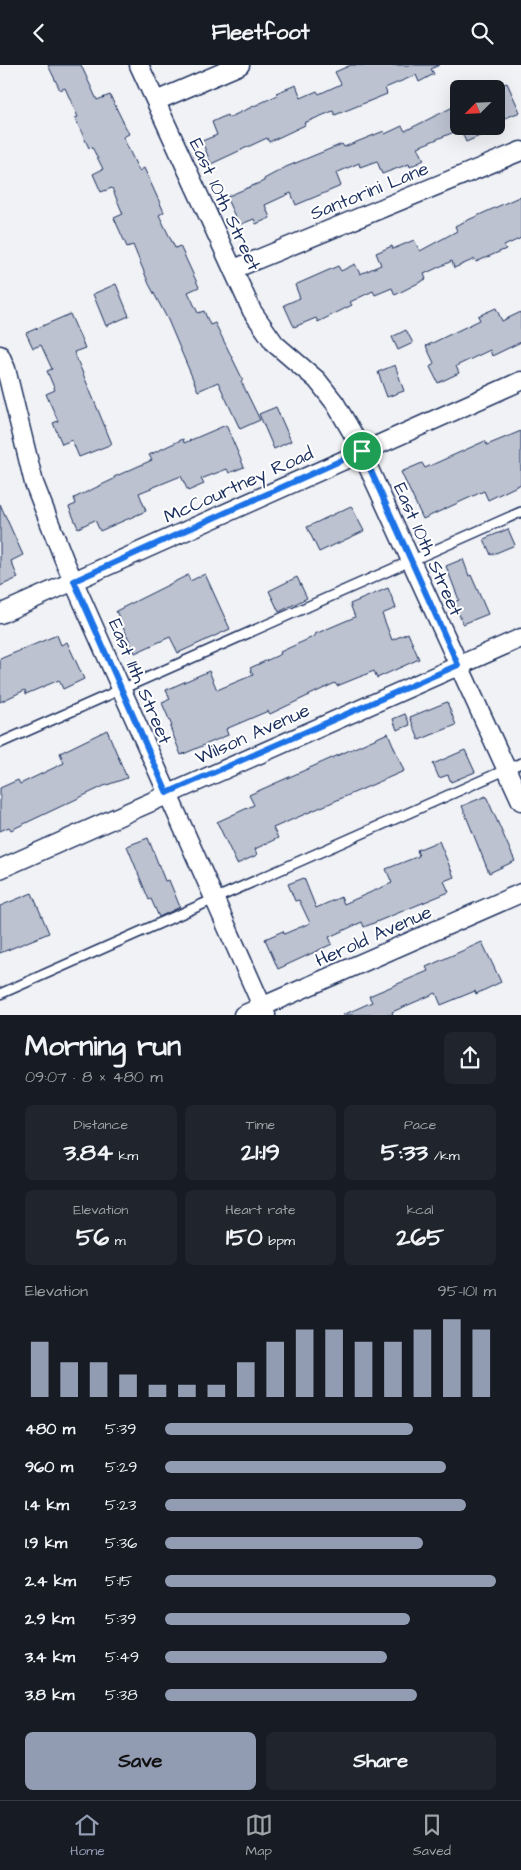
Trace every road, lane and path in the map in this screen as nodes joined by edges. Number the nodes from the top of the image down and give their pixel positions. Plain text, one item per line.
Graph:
1 (139, 65) edge
2 (240, 65) edge
3 (156, 101) junction
4 (521, 151) edge
5 (234, 269) junction
6 (0, 355) edge
7 (521, 381) edge
8 (362, 451) junction
9 (521, 512) edge
10 (411, 560) junction
11 (74, 581) junction
12 (0, 614) edge
13 (521, 638) edge
14 (458, 665) junction
15 (121, 689) junction
16 (0, 743) edge
17 (514, 766) edge
18 (167, 793) junction
19 (521, 801) edge
20 (0, 869) edge
21 (521, 893) edge
22 (214, 899) junction
23 (0, 994) edge
24 (264, 1011) edge
25 (243, 1015) edge

1 - 3 street, East 10th Street
2 - 3 street
3 - 5 street, East 10th Street
4 - 5 street, Santorini Lane
5 - 8 street, East 10th Street
6 - 11 street, East 11th Street
7 - 8 street, McCourtney Road
8 - 10 street, East 10th Street
8 - 11 street, McCourtney Road
9 - 10 lane
10 - 14 street, East 10th Street
10 - 15 lane
11 - 12 street, McCourtney Road
11 - 15 street, East 11th Street
13 - 14 street, Wilson Avenue
14 - 17 street, East 10th Street
14 - 18 street, Wilson Avenue
15 - 16 lane
15 - 18 street, East 11th Street
17 - 19 street, East 10th Street
17 - 22 lane
18 - 20 street, Wilson Avenue
18 - 22 street, East 11th Street
21 - 24 street, Herold Avenue
22 - 23 lane
22 - 24 street, East 11th Street
24 - 25 street, Herold Avenue

